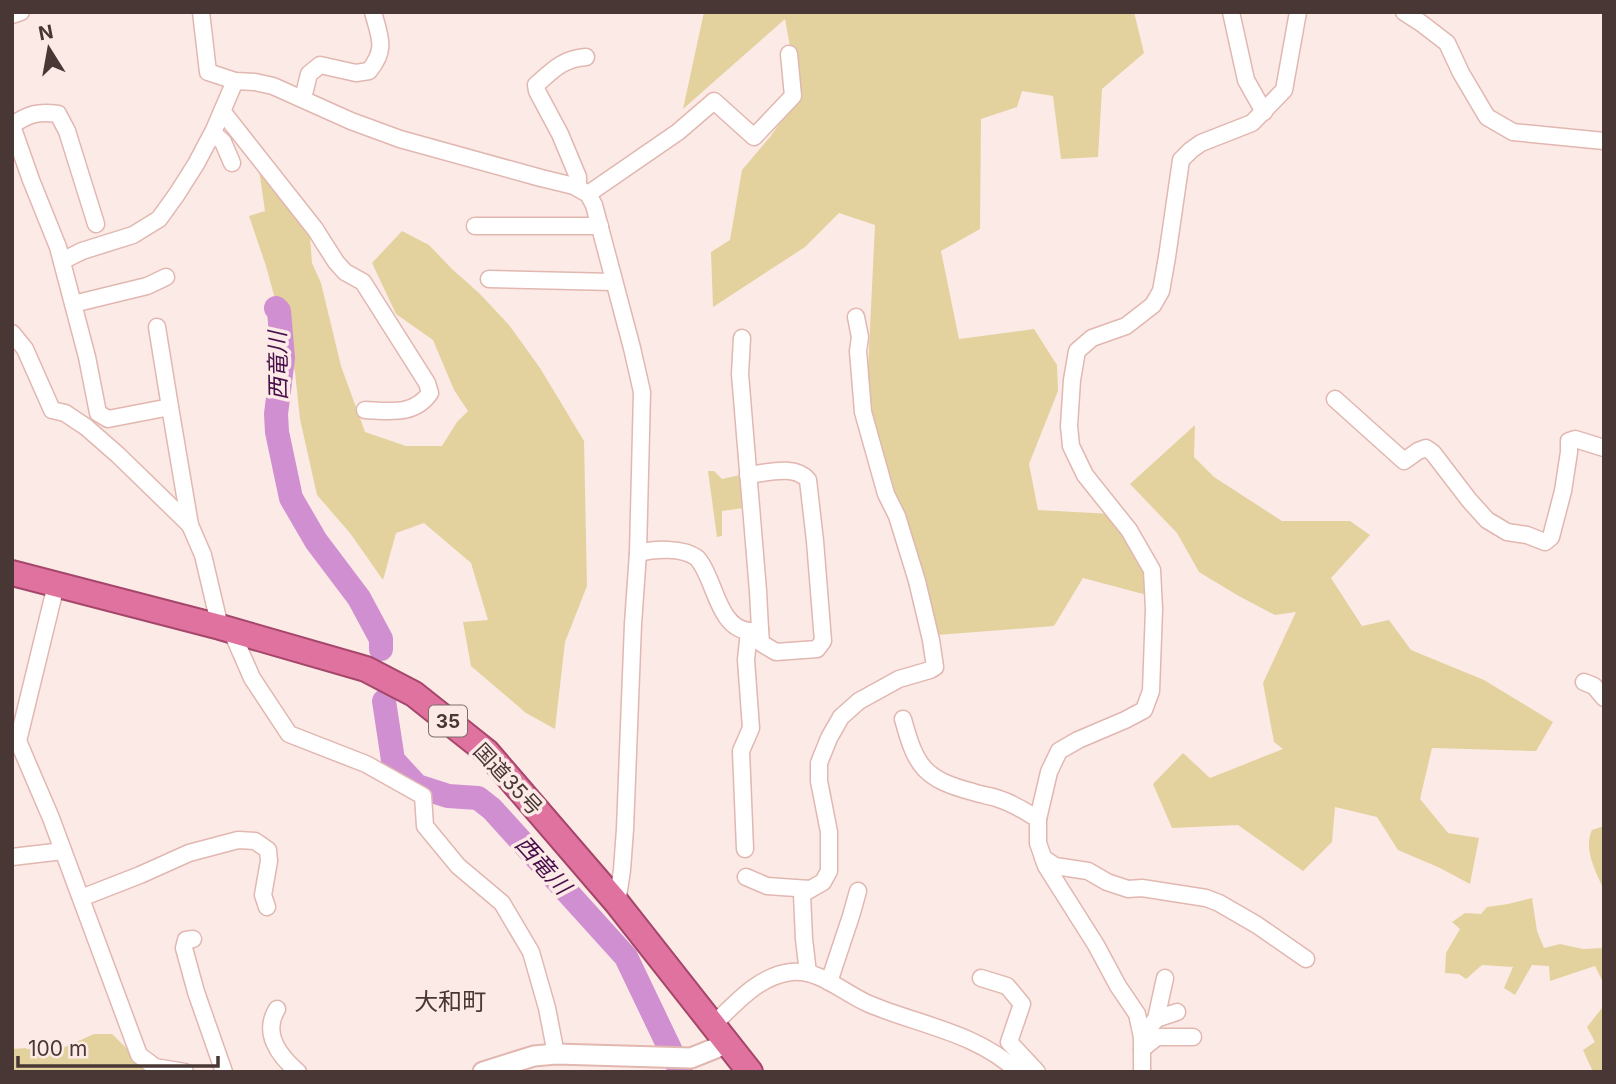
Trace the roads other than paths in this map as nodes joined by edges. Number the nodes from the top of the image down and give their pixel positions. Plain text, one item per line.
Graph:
1 (21, 12) edge
2 (201, 12) edge
3 (373, 12) edge
4 (1231, 12) edge
5 (1298, 12) edge
6 (1404, 12) edge
7 (12, 15) edge
8 (789, 54) dead end
9 (586, 57) dead end
10 (234, 81) junction
11 (303, 98) junction
12 (222, 111) junction
13 (1264, 112) junction
14 (12, 125) edge
15 (213, 133) junction
16 (1604, 141) edge
17 (232, 163) dead end
18 (583, 191) junction
19 (96, 224) dead end
20 (475, 226) dead end
21 (600, 226) junction
22 (62, 261) junction
23 (166, 277) dead end
24 (489, 279) dead end
25 (613, 282) junction
26 (73, 304) junction
27 (856, 317) dead end
28 (157, 327) dead end
29 (12, 333) edge
30 (742, 338) dead end
31 (1335, 399) dead end
32 (170, 407) junction
33 (365, 410) dead end
34 (1604, 448) edge
35 (748, 475) junction
36 (190, 525) junction
37 (638, 553) junction
38 (12, 573) edge
39 (56, 585) junction
40 (226, 628) junction
41 (755, 630) junction
42 (1584, 682) dead end
43 (1604, 698) edge
44 (903, 719) dead end
45 (1038, 819) junction
46 (745, 849) dead end
47 (63, 852) junction
48 (12, 858) edge
49 (1044, 858) junction
50 (746, 877) dead end
51 (810, 889) junction
52 (858, 891) dead end
53 (80, 898) junction
54 (617, 903) junction
55 (267, 906) dead end
56 (193, 939) dead end
57 (1306, 959) dead end
58 (808, 973) junction
59 (981, 978) dead end
60 (829, 982) junction
61 (1169, 985) dead end
62 (277, 1009) dead end
63 (1177, 1012) dead end
64 (1156, 1019) junction
65 (720, 1035) junction
66 (1193, 1037) dead end
67 (1142, 1043) junction
68 (556, 1054) junction
69 (185, 1072) edge
70 (224, 1072) edge
71 (298, 1072) edge
72 (483, 1072) edge
73 (750, 1072) edge
74 (1018, 1072) edge
75 (1037, 1072) edge
76 (1142, 1072) edge

1 - 7 street
2 - 10 street
3 - 11 street
4 - 13 street
5 - 13 street
6 - 16 street
8 - 18 street
9 - 18 street
10 - 11 street
10 - 12 street
11 - 18 street
12 - 15 street
12 - 33 street
13 - 45 street
14 - 19 street
14 - 22 street
15 - 17 street
15 - 22 street
18 - 21 street
20 - 21 street
21 - 25 street
22 - 26 street
23 - 26 street
24 - 25 street
25 - 37 street
26 - 32 street
27 - 51 street
28 - 32 street
29 - 36 street
30 - 35 street
31 - 34 street
32 - 36 street
35 - 41 street
35 - 41 street
36 - 40 street
37 - 41 street
37 - 54 street
38 - 39 highway, 国道35号 / 35
39 - 40 highway, 国道35号 / 35
39 - 47 street
40 - 54 highway, 国道35号 / 35
40 - 68 street
41 - 46 street
42 - 43 street
44 - 45 street
45 - 49 street
47 - 48 street
47 - 53 street
49 - 57 street
49 - 67 street
50 - 51 street
51 - 58 street
52 - 60 street
53 - 55 street
53 - 69 street
54 - 65 highway, 国道35号 / 35
56 - 70 street
58 - 60 street
58 - 65 street
59 - 75 street
60 - 74 street
61 - 64 street
62 - 71 street
63 - 64 street
64 - 67 street
65 - 68 street
65 - 73 highway, 国道35号 / 35
66 - 67 street
67 - 76 street
68 - 72 street

